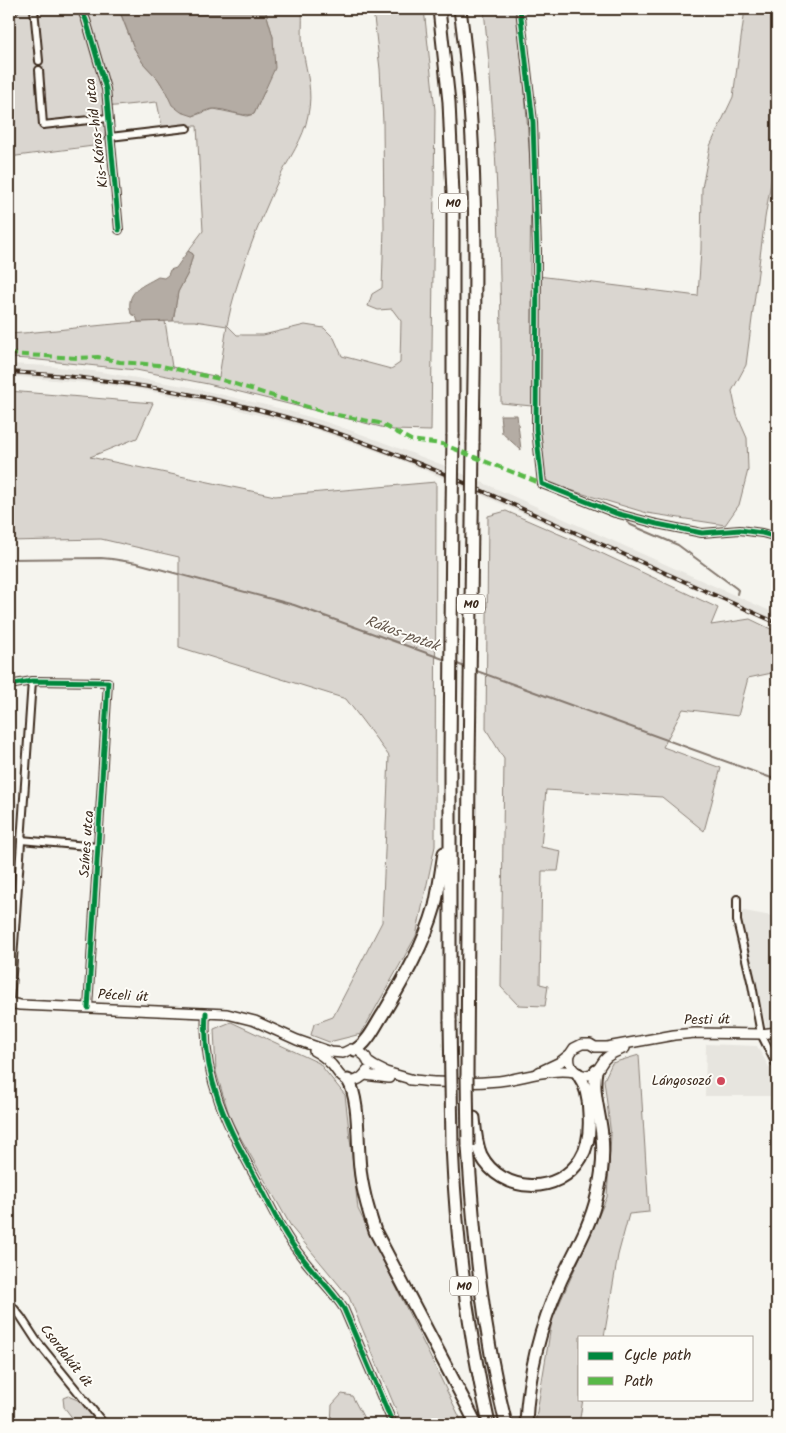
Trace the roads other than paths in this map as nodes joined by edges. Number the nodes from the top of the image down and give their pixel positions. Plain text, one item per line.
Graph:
1 (9, 9) edge
2 (15, 9) edge
3 (34, 9) edge
4 (80, 9) edge
5 (439, 9) edge
6 (460, 9) edge
7 (520, 9) edge
8 (39, 61) dead end
9 (40, 70) dead end
10 (108, 118) junction
11 (187, 128) dead end
12 (110, 136) junction
13 (119, 230) dead end
14 (777, 537) edge
15 (32, 681) junction
16 (9, 685) edge
17 (450, 809) junction
18 (21, 840) junction
19 (98, 847) junction
20 (737, 899) dead end
21 (9, 1003) edge
22 (88, 1008) junction
23 (206, 1013) junction
24 (777, 1032) edge
25 (761, 1034) junction
26 (296, 1040) junction
27 (639, 1042) junction
28 (595, 1047) junction
29 (355, 1050) junction
30 (342, 1053) junction
31 (570, 1054) junction
32 (368, 1062) junction
33 (777, 1066) edge
34 (598, 1067) junction
35 (337, 1070) junction
36 (540, 1072) junction
37 (577, 1073) junction
38 (365, 1075) junction
39 (467, 1077) junction
40 (348, 1080) junction
41 (414, 1080) junction
42 (9, 1302) edge
43 (104, 1424) edge
44 (393, 1424) edge
45 (476, 1424) edge
46 (488, 1424) edge
47 (506, 1424) edge
48 (526, 1424) edge

1 - 2 street
3 - 8 street
4 - 10 street, Kis-Káros-híd utca
5 - 17 highway, M0, bridge
6 - 39 highway, M0, bridge
7 - 14 street
9 - 10 street
10 - 12 street, Kis-Káros-híd utca
11 - 12 street, Kis-Káros-híd utca
12 - 13 street, Kis-Káros-híd utca
15 - 16 street
15 - 18 street
15 - 19 street, Színes utca
17 - 29 highway
17 - 46 highway, M0, bridge
18 - 19 street
18 - 21 street
19 - 22 street, Színes utca
20 - 25 street
21 - 22 main road, Péceli út
22 - 23 main road, Péceli út
23 - 26 main road, Péceli út
23 - 44 street
24 - 25 main road, Pesti út
25 - 27 main road, Pesti út
25 - 33 street
26 - 30 main road
26 - 35 main road
27 - 28 main road
27 - 34 main road
28 - 31 main road
28 - 34 main road
29 - 30 main road
29 - 32 main road
30 - 35 main road
31 - 36 main road
31 - 37 main road
32 - 38 main road
32 - 41 main road
34 - 37 main road
34 - 48 highway
35 - 40 main road
36 - 37 main road
36 - 41 main road
37 - 39 highway, bridge
38 - 40 main road
38 - 41 main road
39 - 47 highway, M0, bridge
40 - 45 highway
42 - 43 street, Csordakút út

